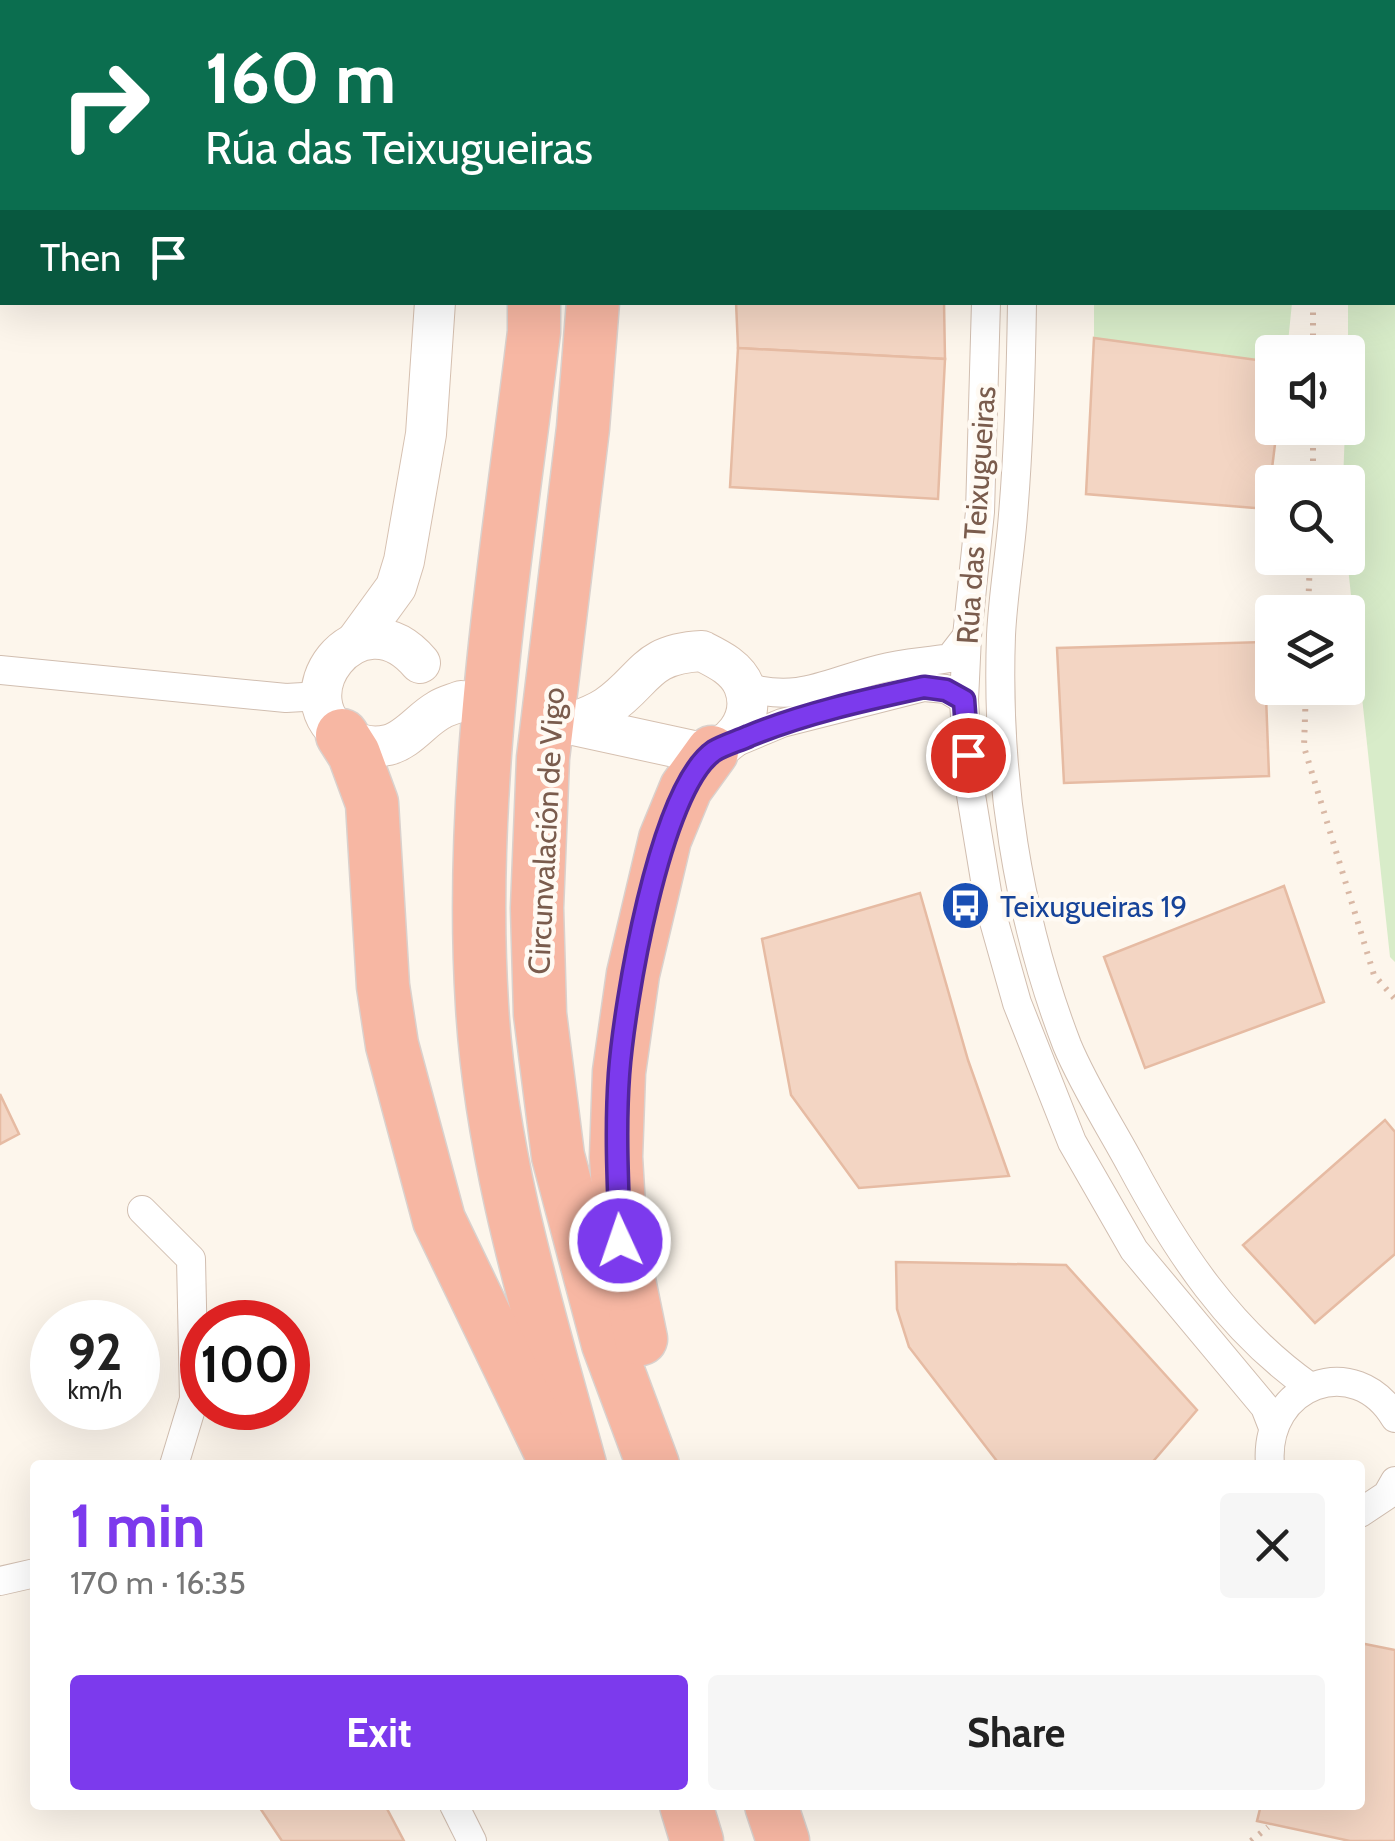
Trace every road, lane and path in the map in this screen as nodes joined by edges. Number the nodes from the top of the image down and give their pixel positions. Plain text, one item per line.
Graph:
1 (436, 305) edge
2 (534, 305) edge
3 (593, 305) edge
4 (986, 305) edge
5 (1022, 305) edge
6 (1313, 305) edge
7 (1313, 335) edge
8 (404, 561) junction
9 (967, 636) junction
10 (356, 642) junction
11 (0, 670) edge
12 (423, 670) junction
13 (745, 687) junction
14 (964, 700) junction
15 (1305, 705) edge
16 (331, 716) junction
17 (719, 749) junction
18 (1395, 999) edge
19 (142, 1210) dead end
20 (1310, 1387) junction
21 (1395, 1418) edge
22 (1272, 1426) junction
23 (176, 1460) edge
24 (556, 1460) edge
25 (579, 1460) edge
26 (652, 1460) edge
27 (677, 1460) edge
28 (1270, 1460) edge
29 (1395, 1481) edge
30 (1376, 1512) edge
31 (30, 1574) edge
32 (0, 1582) edge
33 (456, 1810) edge
34 (688, 1810) edge
35 (773, 1810) edge
36 (1268, 1828) dead end
37 (472, 1841) edge
38 (698, 1841) edge
39 (783, 1841) edge
40 (1252, 1841) edge

1 - 8 main road
2 - 25 highway, Circunvalación de Vigo
3 - 26 highway, Circunvalación de Vigo
4 - 9 street, Rúa das Teixugueiras
5 - 20 street, Rúa das Teixugueiras
6 - 7 path
8 - 10 main road
8 - 12 main road
9 - 13 street
9 - 14 street, Rúa das Teixugueiras
10 - 12 main road
10 - 16 main road
11 - 16 street
12 - 16 main road
13 - 17 main road
13 - 17 main road
14 - 17 street
14 - 22 street, Rúa das Teixugueiras
15 - 18 path
16 - 24 highway
17 - 27 highway
19 - 23 street
20 - 21 street
20 - 22 street
22 - 28 street
29 - 30 street
31 - 32 street
33 - 37 street
34 - 38 highway
35 - 39 highway
36 - 40 path

